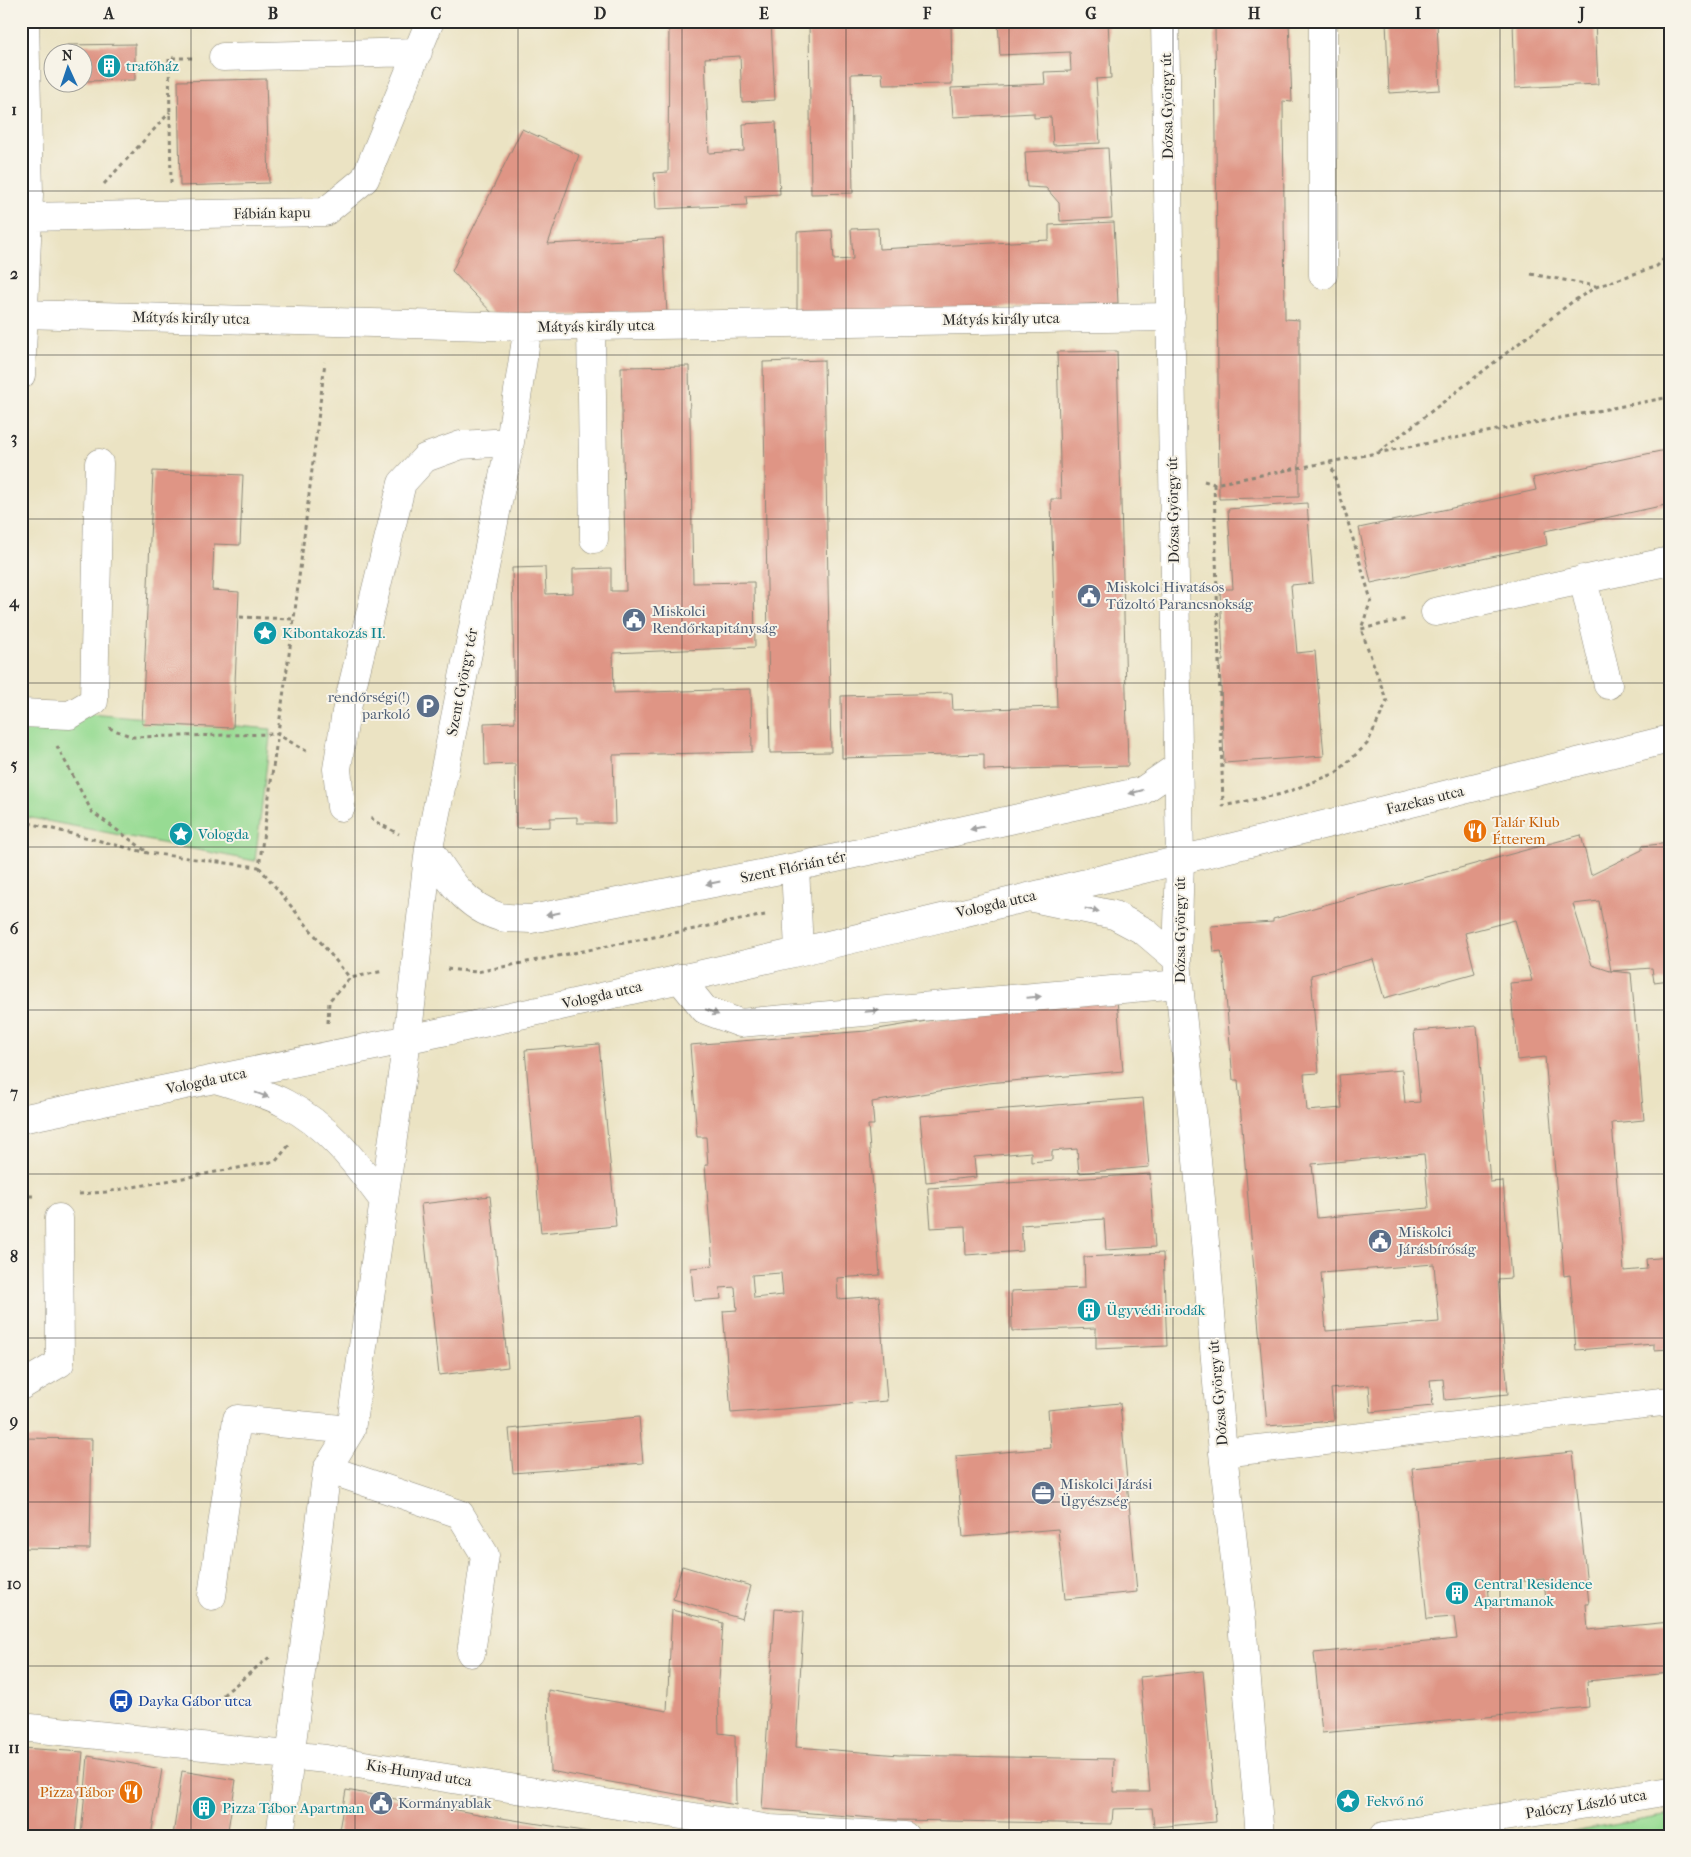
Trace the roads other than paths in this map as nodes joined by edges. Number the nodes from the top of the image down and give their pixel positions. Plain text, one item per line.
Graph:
1 (25, 21) edge
2 (430, 21) edge
3 (1165, 21) edge
4 (1323, 21) edge
5 (418, 52) junction
6 (223, 57) road end
7 (24, 216) edge
8 (1322, 275) dead end
9 (23, 314) edge
10 (1171, 317) junction
11 (590, 326) junction
12 (528, 327) junction
13 (21, 375) edge
14 (510, 442) junction
15 (99, 463) dead end
16 (594, 540) dead end
17 (1670, 561) edge
18 (1584, 580) junction
19 (1435, 612) road end
20 (1608, 685) dead end
21 (31, 714) edge
22 (1670, 739) edge
23 (1177, 767) junction
24 (341, 807) dead end
25 (429, 848) junction
26 (1180, 860) junction
27 (795, 867) junction
28 (1027, 896) junction
29 (800, 950) junction
30 (1178, 972) junction
31 (679, 978) junction
32 (407, 1040) junction
33 (216, 1079) junction
34 (21, 1118) edge
35 (384, 1201) junction
36 (59, 1218) dead end
37 (21, 1386) edge
38 (1670, 1401) edge
39 (351, 1430) junction
40 (1223, 1453) junction
41 (328, 1469) junction
42 (212, 1596) dead end
43 (471, 1653) dead end
44 (21, 1727) edge
45 (290, 1756) junction
46 (1670, 1791) edge
47 (280, 1836) edge
48 (905, 1836) edge
49 (1260, 1836) edge
50 (1383, 1836) edge

1 - 7 street
2 - 5 street, Fábián kapu
3 - 10 street, Dózsa György út
4 - 8 street
5 - 6 street
5 - 7 street, Fábián kapu
7 - 9 street
9 - 12 street, Mátyás király utca
9 - 13 street
10 - 11 street, Mátyás király utca
10 - 23 street, Dózsa György út
11 - 12 street, Mátyás király utca
11 - 16 street
12 - 14 street, Szent György tér
14 - 24 street
14 - 25 street, Szent György tér
15 - 21 street
17 - 18 street
18 - 19 street
18 - 20 street
22 - 26 street, Fazekas utca
23 - 26 street, Dózsa György út
23 -> 27 street, Szent Flórián tér
27 -> 25 street, Szent Flórián tér
25 - 32 street, Szent György tér
26 - 28 street, Vologda utca
26 - 30 street, Dózsa György út
27 - 29 street
28 - 29 street, Vologda utca
28 -> 30 street
29 - 31 street, Vologda utca
31 -> 30 street
30 - 40 street, Dózsa György út
31 - 32 street, Vologda utca
32 - 33 street, Vologda utca
32 - 35 street, Szent György tér
33 - 34 street, Vologda utca
33 -> 35 street
35 - 39 street, Szent György tér
36 - 37 street
38 - 40 street
39 - 41 street
39 - 42 street
40 - 49 street, Dózsa György út
41 - 43 street
41 - 45 street
44 - 45 street, Kis-Hunyad utca
45 - 47 street
45 - 48 street, Kis-Hunyad utca
46 - 50 street, Palóczy László utca

